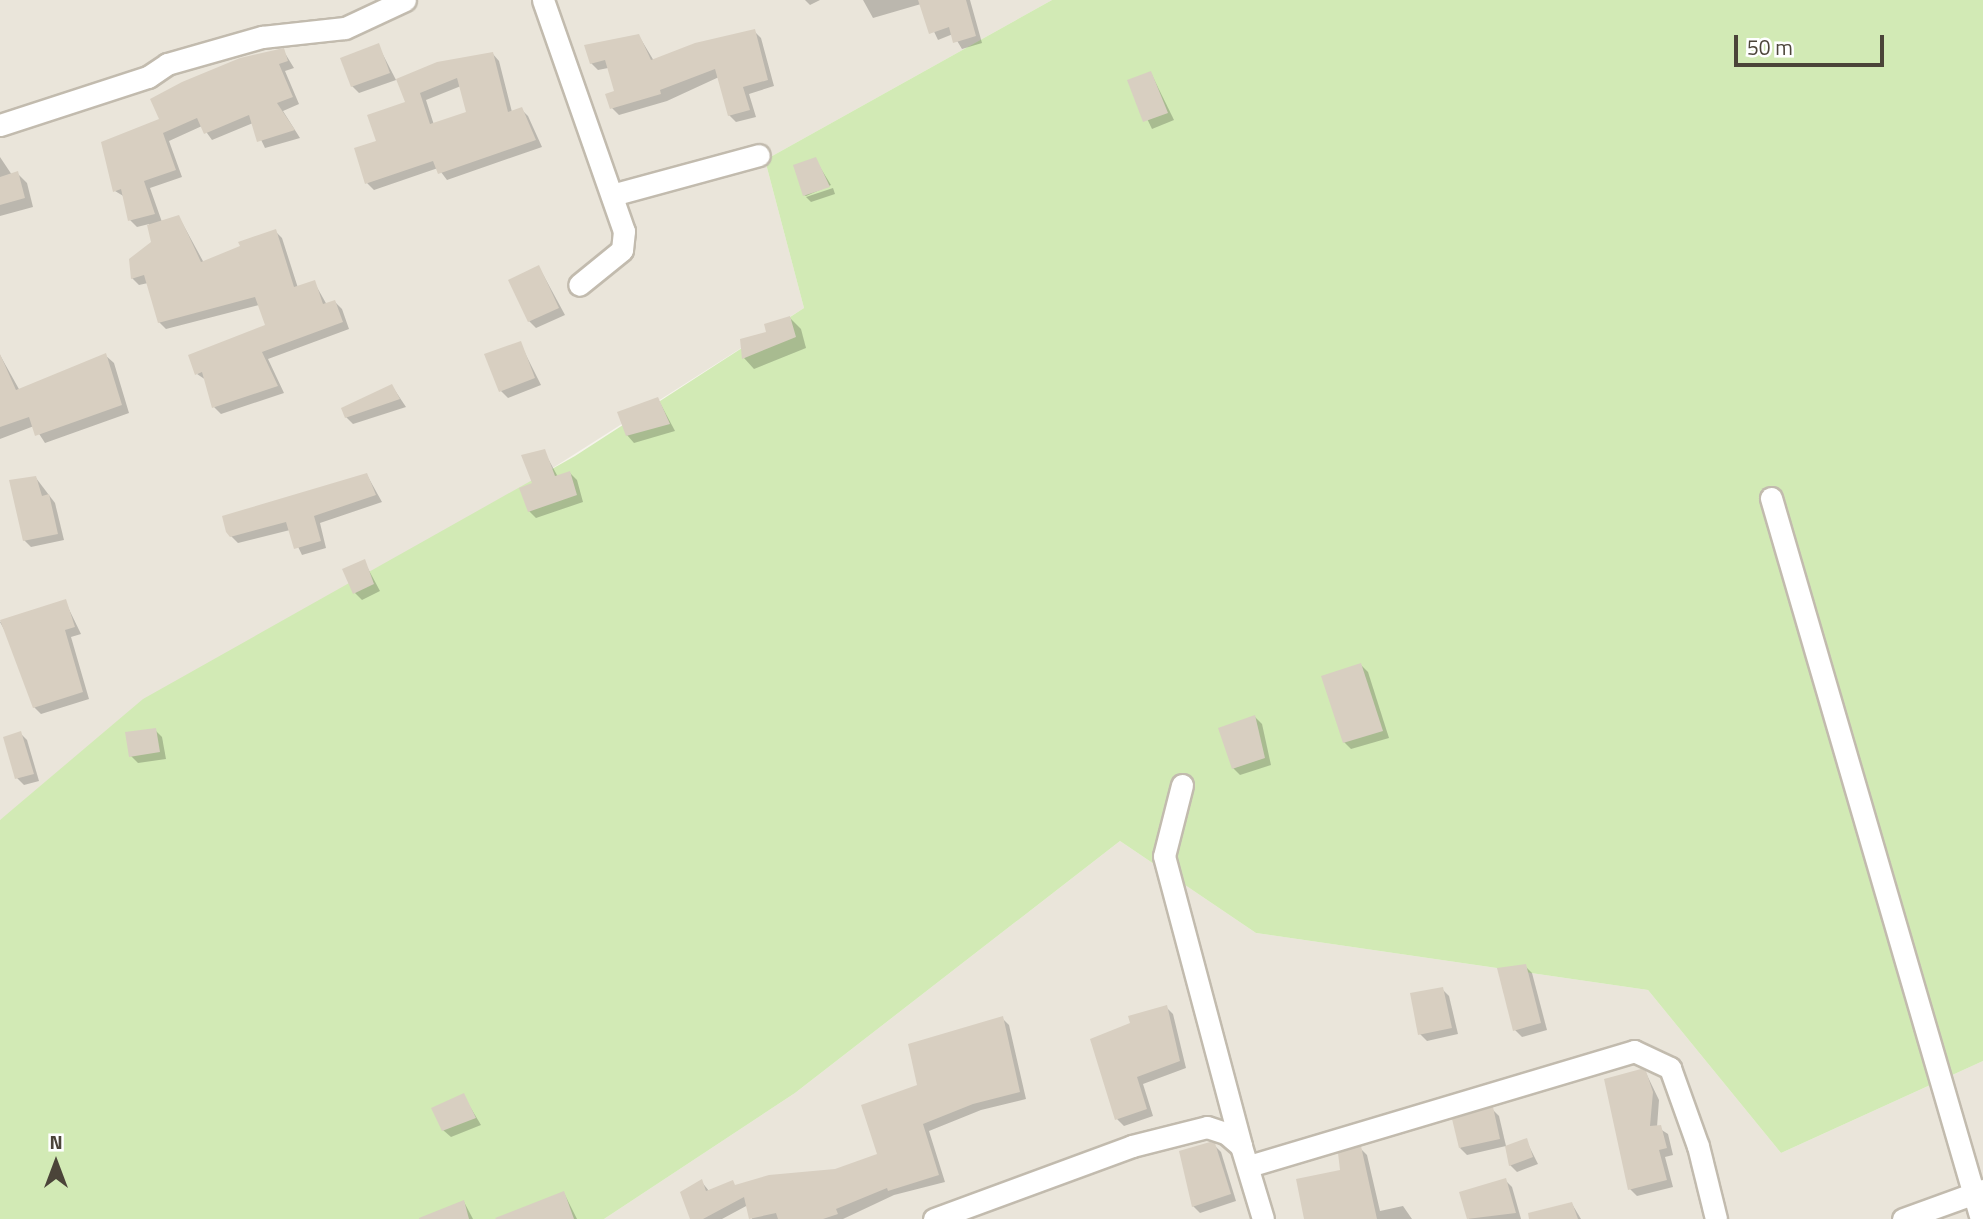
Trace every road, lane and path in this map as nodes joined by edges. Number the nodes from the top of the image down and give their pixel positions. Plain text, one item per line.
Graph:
1 (405, 0) edge
2 (543, 0) edge
3 (0, 125) edge
4 (759, 155) dead end
5 (612, 195) junction
6 (579, 285) dead end
7 (1771, 498) dead end
8 (1182, 785) dead end
9 (1245, 1156) junction
10 (1979, 1191) edge
11 (934, 1219) edge
12 (1263, 1219) edge
13 (1716, 1219) edge
14 (1903, 1219) edge
15 (1981, 1219) edge

1 - 3 street
2 - 5 street
4 - 5 street
5 - 6 street
7 - 10 street
8 - 9 street
9 - 11 street
9 - 12 street
9 - 13 street
10 - 14 street
10 - 15 street

